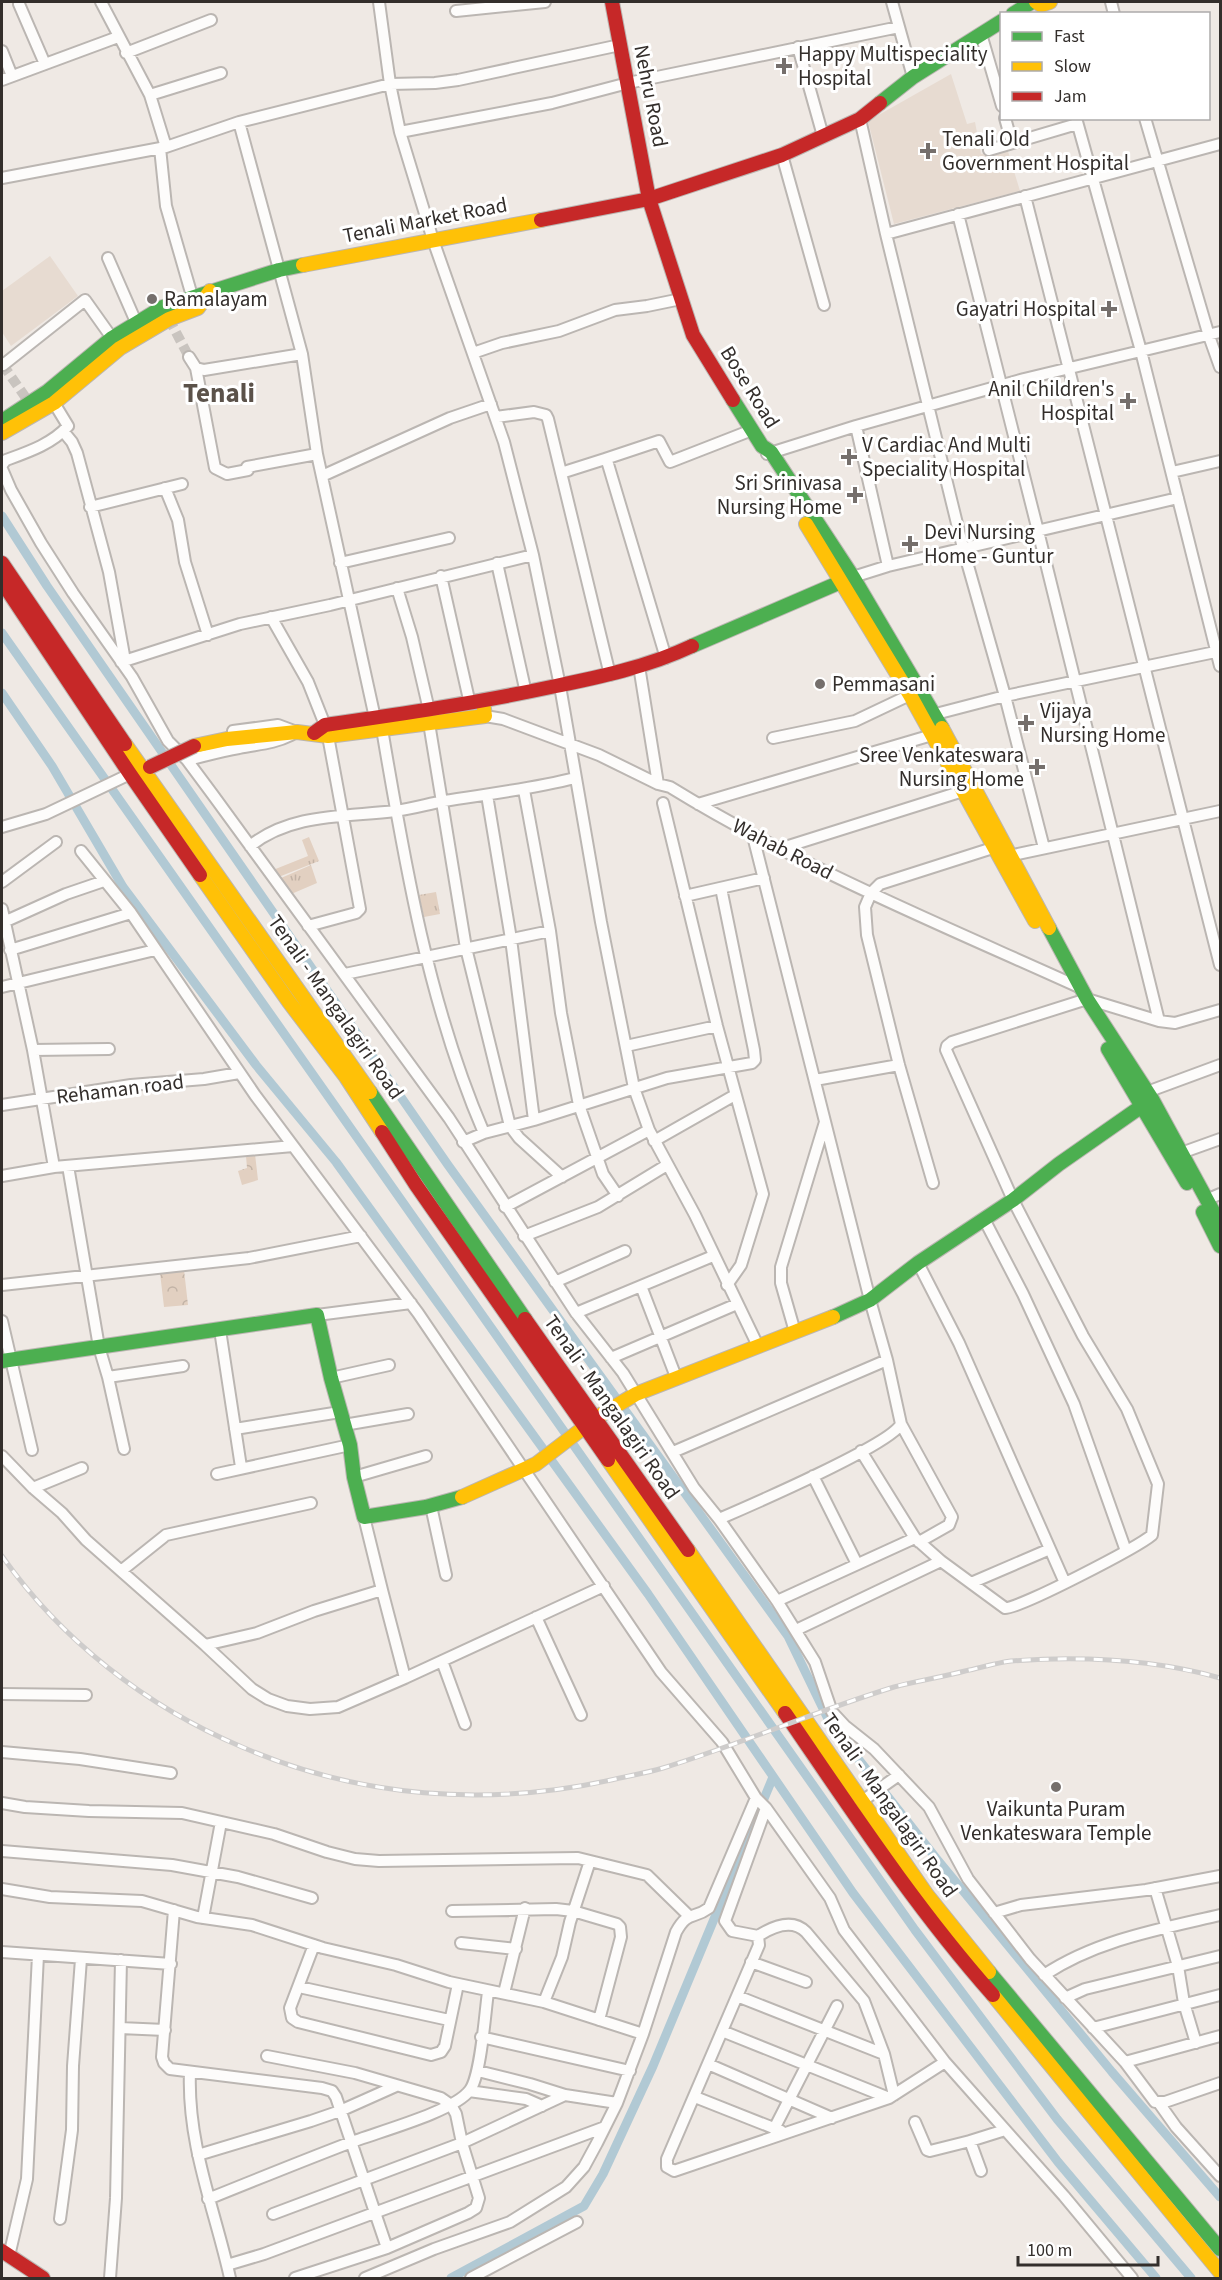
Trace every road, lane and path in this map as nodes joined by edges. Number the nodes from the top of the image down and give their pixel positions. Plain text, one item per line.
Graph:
1 (101, 2) edge
2 (379, 2) edge
3 (545, 2) edge
4 (612, 2) edge
5 (892, 2) edge
6 (19, 4) dead end
7 (1041, 5) edge
8 (456, 10) dead end
9 (1019, 12) edge
10 (211, 20) dead end
11 (1000, 22) edge
12 (899, 27) junction
13 (981, 34) junction
14 (118, 37) junction
15 (620, 45) junction
16 (798, 47) junction
17 (2, 51) edge
18 (126, 52) junction
19 (45, 64) junction
20 (221, 73) dead end
21 (913, 77) junction
22 (7, 78) edge
23 (628, 83) junction
24 (390, 84) junction
25 (150, 95) junction
26 (1000, 99) edge
27 (860, 118) junction
28 (1006, 120) edge
29 (1146, 120) edge
30 (1077, 121) edge
31 (239, 122) junction
32 (400, 132) junction
33 (823, 136) junction
34 (1012, 143) junction
35 (1221, 144) edge
36 (163, 148) junction
37 (989, 150) dead end
38 (782, 155) junction
39 (1158, 160) junction
40 (1094, 177) junction
41 (2, 178) edge
42 (1025, 196) junction
43 (649, 199) junction
44 (958, 214) junction
45 (886, 234) junction
46 (433, 240) junction
47 (108, 258) dead end
48 (279, 270) junction
49 (210, 291) junction
50 (192, 296) junction
51 (681, 299) junction
52 (824, 305) dead end
53 (166, 313) junction
54 (136, 322) junction
55 (1215, 334) edge
56 (112, 338) junction
57 (1141, 351) junction
58 (473, 352) junction
59 (302, 354) junction
60 (189, 357) tunnel mouth
61 (2, 363) edge
62 (1221, 367) edge
63 (196, 368) junction
64 (1068, 369) junction
65 (1001, 386) junction
66 (54, 403) junction
67 (491, 404) junction
68 (32, 405) junction
69 (930, 407) junction
70 (496, 417) junction
71 (2, 421) edge
72 (856, 426) junction
73 (752, 430) junction
74 (63, 431) junction
75 (2, 433) edge
76 (766, 451) junction
77 (317, 454) junction
78 (605, 459) junction
79 (1221, 461) edge
80 (2, 467) edge
81 (1172, 472) junction
82 (561, 473) junction
83 (322, 476) junction
84 (182, 484) dead end
85 (165, 488) junction
86 (1178, 498) junction
87 (90, 507) junction
88 (1106, 515) junction
89 (1038, 531) junction
90 (449, 538) dead end
91 (963, 548) junction
92 (533, 555) junction
93 (2, 563) edge
94 (340, 563) junction
95 (497, 563) junction
96 (888, 566) junction
97 (441, 576) junction
98 (847, 580) junction
99 (2, 582) edge
100 (397, 588) junction
101 (348, 600) junction
102 (271, 617) junction
103 (208, 635) junction
104 (1219, 652) edge
105 (666, 658) junction
106 (123, 661) junction
107 (639, 666) junction
108 (1221, 666) edge
109 (1144, 667) junction
110 (610, 675) junction
111 (1074, 681) junction
112 (560, 686) junction
113 (525, 693) junction
114 (915, 693) junction
115 (1005, 696) junction
116 (479, 707) junction
117 (429, 716) junction
118 (928, 716) junction
119 (378, 723) junction
120 (322, 731) junction
121 (297, 732) junction
122 (932, 735) junction
123 (773, 738) dead end
124 (569, 743) junction
125 (174, 747) junction
126 (186, 760) junction
127 (136, 772) junction
128 (575, 778) junction
129 (658, 784) junction
130 (524, 790) junction
131 (963, 791) junction
132 (487, 795) junction
133 (443, 801) junction
134 (663, 803) dead end
135 (698, 804) junction
136 (396, 811) junction
137 (1221, 811) edge
138 (341, 814) junction
139 (1185, 818) junction
140 (2, 827) edge
141 (1112, 834) junction
142 (753, 836) junction
143 (56, 842) dead end
144 (250, 846) junction
145 (1044, 848) junction
146 (779, 849) junction
147 (81, 851) dead end
148 (1002, 851) junction
149 (764, 878) junction
150 (104, 881) junction
151 (2, 882) edge
152 (721, 888) junction
153 (871, 893) junction
154 (685, 896) junction
155 (2, 909) edge
156 (130, 914) junction
157 (4, 922) junction
158 (308, 926) junction
159 (550, 931) junction
160 (511, 939) junction
161 (466, 948) junction
162 (10, 950) junction
163 (155, 950) junction
164 (427, 957) junction
165 (1221, 965) edge
166 (345, 975) junction
167 (18, 984) junction
168 (2, 987) edge
169 (1079, 993) junction
170 (1221, 1010) edge
171 (1159, 1021) junction
172 (717, 1026) junction
173 (626, 1046) junction
174 (109, 1049) dead end
175 (33, 1050) junction
176 (898, 1065) junction
177 (1221, 1065) edge
178 (728, 1068) junction
179 (239, 1073) junction
180 (815, 1080) junction
181 (634, 1088) junction
182 (735, 1095) junction
183 (41, 1098) junction
184 (1147, 1099) junction
185 (2, 1105) edge
186 (579, 1105) junction
187 (534, 1120) junction
188 (825, 1121) junction
189 (510, 1126) junction
190 (484, 1133) junction
191 (651, 1135) junction
192 (1221, 1139) edge
193 (463, 1142) junction
194 (293, 1146) junction
195 (1181, 1153) junction
196 (597, 1157) junction
197 (667, 1165) junction
198 (68, 1166) junction
199 (54, 1167) junction
200 (2, 1176) edge
201 (562, 1177) junction
202 (933, 1183) dead end
203 (1221, 1194) edge
204 (618, 1196) junction
205 (1013, 1200) junction
206 (1206, 1200) junction
207 (505, 1207) junction
208 (984, 1219) junction
209 (1221, 1224) edge
210 (361, 1236) junction
211 (524, 1236) junction
212 (1221, 1246) edge
213 (625, 1251) dead end
214 (713, 1256) junction
215 (918, 1263) junction
216 (87, 1276) junction
217 (555, 1282) junction
218 (2, 1285) edge
219 (727, 1285) junction
220 (641, 1286) junction
221 (870, 1300) junction
222 (411, 1303) junction
223 (737, 1305) junction
224 (576, 1312) junction
225 (317, 1315) junction
226 (2, 1321) edge
227 (220, 1330) junction
228 (795, 1332) junction
229 (660, 1336) junction
230 (758, 1346) junction
231 (99, 1347) junction
232 (611, 1358) junction
233 (6, 1360) edge
234 (887, 1360) junction
235 (389, 1365) dead end
236 (183, 1366) dead end
237 (108, 1377) junction
238 (676, 1377) junction
239 (331, 1378) junction
240 (633, 1396) junction
241 (408, 1414) dead end
242 (342, 1419) junction
243 (589, 1424) junction
244 (901, 1424) junction
245 (235, 1429) junction
246 (350, 1445) junction
247 (124, 1449) dead end
248 (32, 1450) dead end
249 (861, 1451) junction
250 (673, 1452) junction
251 (2, 1456) edge
252 (426, 1456) dead end
253 (241, 1467) junction
254 (530, 1467) junction
255 (82, 1468) dead end
256 (217, 1474) dead end
257 (813, 1476) junction
258 (354, 1477) junction
259 (33, 1488) junction
260 (311, 1503) dead end
261 (431, 1506) junction
262 (364, 1516) junction
263 (719, 1519) junction
264 (917, 1540) junction
265 (1050, 1549) junction
266 (1125, 1551) junction
267 (941, 1562) junction
268 (857, 1564) junction
269 (121, 1571) junction
270 (446, 1575) dead end
271 (971, 1583) junction
272 (1065, 1583) junction
273 (604, 1586) junction
274 (382, 1590) junction
275 (777, 1601) junction
276 (536, 1617) junction
277 (796, 1630) junction
278 (205, 1645) junction
279 (442, 1661) junction
280 (405, 1678) junction
281 (2, 1694) edge
282 (86, 1695) dead end
283 (581, 1715) dead end
284 (465, 1724) dead end
285 (2, 1752) edge
286 (171, 1773) dead end
287 (896, 1777) junction
288 (756, 1798) junction
289 (865, 1798) junction
290 (2, 1803) edge
291 (766, 1808) junction
292 (851, 1809) junction
293 (221, 1822) junction
294 (2, 1851) edge
295 (590, 1861) junction
296 (212, 1872) junction
297 (1220, 1879) edge
298 (1155, 1888) junction
299 (2, 1889) edge
300 (312, 1898) dead end
301 (525, 1908) junction
302 (174, 1910) junction
303 (452, 1911) dead end
304 (573, 1911) junction
305 (994, 1913) junction
306 (1221, 1915) edge
307 (688, 1916) junction
308 (203, 1918) junction
309 (1166, 1927) junction
310 (758, 1936) junction
311 (461, 1943) dead end
312 (314, 1945) junction
313 (516, 1949) junction
314 (2, 1952) edge
315 (38, 1955) junction
316 (1221, 1956) edge
317 (81, 1959) junction
318 (121, 1960) junction
319 (751, 1962) junction
320 (171, 1964) junction
321 (1178, 1966) junction
322 (1044, 1975) junction
323 (806, 1982) dead end
324 (458, 1984) junction
325 (299, 1987) junction
326 (488, 1992) junction
327 (504, 1993) junction
328 (1221, 1995) edge
329 (737, 1996) junction
330 (1065, 1998) junction
331 (544, 2002) junction
332 (1185, 2003) junction
333 (837, 2006) dead end
334 (599, 2019) junction
335 (449, 2020) junction
336 (120, 2028) junction
337 (1093, 2028) junction
338 (165, 2030) junction
339 (722, 2031) junction
340 (824, 2032) junction
341 (643, 2034) junction
342 (1221, 2036) edge
343 (482, 2037) junction
344 (1196, 2043) junction
345 (884, 2054) junction
346 (267, 2056) dead end
347 (945, 2062) junction
348 (1125, 2062) junction
349 (708, 2064) junction
350 (807, 2065) junction
351 (478, 2071) junction
352 (630, 2071) junction
353 (190, 2072) junction
354 (1221, 2083) edge
355 (396, 2086) junction
356 (470, 2091) junction
357 (565, 2095) junction
358 (695, 2097) junction
359 (892, 2097) junction
360 (789, 2099) junction
361 (617, 2103) junction
362 (1159, 2103) junction
363 (451, 2105) junction
364 (542, 2106) junction
365 (340, 2111) junction
366 (832, 2118) junction
367 (915, 2122) dead end
368 (605, 2127) junction
369 (774, 2129) junction
370 (1005, 2130) junction
371 (787, 2134) junction
372 (970, 2141) junction
373 (352, 2142) junction
374 (462, 2143) junction
375 (198, 2155) junction
376 (981, 2171) dead end
377 (472, 2176) junction
378 (1221, 2176) edge
379 (363, 2179) junction
380 (208, 2199) junction
381 (375, 2213) junction
382 (273, 2214) dead end
383 (60, 2219) dead end
384 (578, 2222) dead end
385 (387, 2248) junction
386 (1221, 2249) edge
387 (5, 2254) edge
388 (227, 2265) junction
389 (1221, 2272) edge
390 (43, 2278) edge
391 (110, 2278) edge
392 (230, 2278) edge
393 (295, 2278) edge
394 (365, 2278) edge
395 (471, 2278) edge
396 (1132, 2278) edge

1 - 14 street
2 - 24 street
3 - 8 street
4 - 15 main road, Nehru Road
5 - 12 street
6 - 19 street
7 - 9 main road
10 - 18 street
11 - 13 main road, Tenali Market Road
12 - 16 street
12 - 21 street
13 - 21 main road, Tenali Market Road
13 - 26 street
14 - 18 street
14 - 19 street
15 - 23 main road, Nehru Road
15 - 24 street
16 - 23 street
16 - 33 street
17 - 22 street
18 - 25 street
19 - 22 street
20 - 25 street
21 - 27 main road, Tenali Market Road
23 - 32 street
23 - 43 main road, Nehru Road
24 - 31 street
24 - 32 street
25 - 36 street
27 - 33 main road, Tenali Market Road
27 - 45 street
28 - 34 street
29 - 39 street
30 - 34 street
30 - 40 street
31 - 36 street
31 - 48 street
32 - 46 street
33 - 38 main road, Tenali Market Road
34 - 37 street
35 - 39 street
36 - 41 street
36 - 50 street
38 - 43 main road, Tenali Market Road
38 - 52 street
39 - 40 street
39 - 55 street
40 - 42 street
40 - 57 street
42 - 44 street
42 - 64 street
43 - 46 main road, Tenali Market Road
43 - 51 main road, Bose Road
44 - 45 street
44 - 65 street
45 - 69 street
46 - 48 main road, Tenali Market Road
46 - 58 street
47 - 54 street
48 - 49 main road, Tenali Market Road
48 - 59 street
49 - 50 main road, Tenali Market Road
49 - 53 main road, Tenali Market Road
50 - 53 main road, Tenali Market Road
51 - 58 street
51 - 73 main road, Bose Road
53 - 54 main road, Tenali Market Road
53 - 66 main road, Tenali Market Road
54 - 56 main road, Tenali Market Road
55 - 57 street
55 - 62 street
56 - 61 street
56 - 68 main road, Tenali Market Road
57 - 64 street
57 - 81 street
58 - 67 street
59 - 63 street
59 - 77 street
60 - 63 street
63 - 77 street
64 - 65 street
64 - 88 street
65 - 69 street
65 - 89 street
66 - 68 main road, Tenali Market Road
66 - 74 street
67 - 70 street
67 - 83 street
68 - 71 main road, Tenali Market Road
68 - 75 main road, Tenali Market Road
69 - 72 street
69 - 91 street
70 - 82 street
70 - 92 street
72 - 76 street
72 - 96 street
73 - 76 main road, Bose Road
73 - 78 street
74 - 80 street
74 - 87 street
76 - 98 main road, Bose Road
77 - 83 street
78 - 82 street
78 - 105 street
79 - 81 street
80 - 106 street
81 - 86 street
82 - 110 street
83 - 94 street
84 - 85 street
85 - 87 street
85 - 103 street
86 - 88 street
86 - 104 street
87 - 106 street
88 - 89 street
88 - 109 street
89 - 91 street
89 - 111 street
90 - 94 street
91 - 96 street
91 - 115 street
92 - 95 street
92 - 112 street
93 - 127 main road
94 - 101 street
95 - 97 street
95 - 113 street
96 - 98 street
97 - 100 street
97 - 116 street
98 - 105 main road
98 - 114 main road, Bose Road
99 - 127 main road
100 - 101 street
100 - 117 street
101 - 102 street
101 - 119 street
102 - 103 street
102 - 120 street
103 - 106 street
104 - 108 street
104 - 109 street
105 - 107 main road
106 - 125 street
107 - 110 main road
107 - 129 street
109 - 111 street
109 - 139 street
110 - 112 main road
111 - 115 street
111 - 141 street
112 - 113 main road
112 - 124 street
113 - 116 main road
114 - 118 main road, Bose Road
114 - 123 street
115 - 118 street
115 - 145 street
116 - 117 main road
116 - 117 main road
116 - 124 street, Wahab Road
117 - 119 main road
117 - 133 street
118 - 122 main road
118 - 148 main road
119 - 120 main road
119 - 136 street
120 - 121 main road
120 - 138 street
121 - 125 street
121 - 126 street
121 - 127 main road, bridge
122 - 131 main road
122 - 135 street
124 - 128 street
124 - 129 street, Wahab Road
125 - 126 street
126 - 144 street
127 - 140 street
127 - 243 main road
128 - 130 street
128 - 173 street
129 - 135 street, Wahab Road
130 - 132 street
130 - 159 street
131 - 146 street
131 - 148 main road
132 - 133 street
132 - 160 street
133 - 136 street
133 - 161 street
134 - 154 street
135 - 142 street, Wahab Road
136 - 138 street
136 - 164 street
137 - 139 street
138 - 144 street
138 - 158 street
139 - 141 street
139 - 165 street
141 - 145 street
141 - 171 street
142 - 146 street, Wahab Road
142 - 149 street
143 - 151 street
144 - 158 street
145 - 148 street
146 - 153 street, Wahab Road
147 - 150 street
148 - 153 street
148 - 169 main road
149 - 152 street
149 - 180 street
150 - 156 street
150 - 157 street
152 - 154 street
152 - 178 street
153 - 169 street, Wahab Road
153 - 176 street
154 - 172 street
155 - 157 street
156 - 162 street
156 - 163 street
157 - 162 street
158 - 166 street
159 - 160 street
159 - 186 street
160 - 161 street
160 - 187 street
161 - 164 street
161 - 189 street
162 - 167 street
163 - 167 street
163 - 179 street
164 - 166 street
164 - 190 street
166 - 193 street
167 - 168 street
167 - 175 street
169 - 171 street, Wahab Road
169 - 184 main road
169 - 205 street
170 - 171 street, Wahab Road
172 - 173 street
172 - 178 street
173 - 181 street
174 - 175 street
175 - 183 street
176 - 180 street
176 - 202 street
177 - 184 street
178 - 181 street
178 - 182 street
179 - 183 street, Rehaman road
179 - 194 street
180 - 188 street
181 - 186 street
181 - 191 street
182 - 191 street
182 - 219 street
183 - 185 street, Rehaman road
183 - 199 street
184 - 195 main road
184 - 205 main road
184 - 212 main road
186 - 187 street
186 - 196 street
187 - 189 street
188 - 221 street
188 - 228 street
189 - 190 street
189 - 201 street
190 - 193 street
191 - 196 street
191 - 197 street
192 - 195 street
193 - 207 street
194 - 198 street
194 - 210 street
195 - 206 main road
196 - 201 street
196 - 204 street
197 - 204 street
197 - 214 street
198 - 199 street
198 - 216 street
199 - 200 street
201 - 207 street
203 - 206 street
204 - 211 street
205 - 208 main road
205 - 266 street
206 - 209 main road
207 - 211 street
208 - 215 main road
208 - 266 street
210 - 216 street
210 - 222 street
211 - 217 street
213 - 217 street
214 - 219 street
214 - 220 street
215 - 221 main road
215 - 265 street
216 - 218 street
216 - 231 street
217 - 224 street
219 - 223 street
220 - 224 street
220 - 229 street
221 - 228 main road
221 - 234 street
222 - 225 street
222 - 254 street
223 - 229 street
223 - 230 street
224 - 232 street
225 - 227 main road
225 - 239 main road
226 - 233 street
227 - 231 main road
227 - 245 street
228 - 230 main road
229 - 232 street
229 - 238 street
230 - 238 main road
231 - 233 main road
231 - 237 street
232 - 240 street
233 - 248 street
234 - 244 street
234 - 250 street
235 - 239 street
236 - 237 street
237 - 247 street
238 - 240 main road
239 - 242 main road
240 - 243 main road
240 - 250 street
241 - 242 street
242 - 245 street
242 - 246 main road
243 - 254 main road
243 - 289 main road, Tenali - Mangalagiri Road
243 - 292 main road
244 - 249 street
244 - 264 street
245 - 253 street
246 - 253 street
246 - 258 main road
249 - 257 street
249 - 264 street
250 - 263 street
251 - 259 street
252 - 258 street
253 - 256 street
254 - 261 main road
254 - 273 street
255 - 259 street
257 - 263 street
257 - 268 street
258 - 262 main road
259 - 269 street
260 - 269 street
261 - 262 main road
261 - 270 street
262 - 274 street
263 - 275 street
264 - 267 street
264 - 268 street
265 - 271 street
265 - 272 street
266 - 272 street
267 - 271 street
267 - 277 street
268 - 275 street
269 - 278 street
271 - 272 street
273 - 276 street
273 - 288 street
274 - 278 street
274 - 280 street
275 - 277 street
276 - 279 street
276 - 283 street
277 - 287 street
278 - 280 street
279 - 280 street
279 - 284 street
281 - 282 street
285 - 286 street
287 - 289 street
287 - 305 street
288 - 291 street
288 - 307 street
289 - 292 street
289 - 386 main road, Tenali - Mangalagiri Road
290 - 293 street
291 - 310 street
291 - 347 street
292 - 389 main road
293 - 295 street
293 - 296 street
294 - 296 street
295 - 304 street
295 - 307 street
296 - 300 street
296 - 308 street
297 - 298 street
298 - 305 street
298 - 309 street
299 - 302 street
301 - 303 street
301 - 304 street
301 - 313 street
302 - 308 street
302 - 320 street
304 - 331 street
304 - 334 street
305 - 322 street
306 - 309 street
307 - 341 street
308 - 312 street
309 - 321 street
309 - 322 street
310 - 319 street
310 - 345 street
311 - 313 street
312 - 324 street
312 - 325 street
313 - 327 street
314 - 315 street
315 - 317 street
315 - 387 street
316 - 321 street
317 - 318 street
317 - 383 street
318 - 320 street
318 - 336 street
319 - 323 street
319 - 329 street
320 - 338 street
321 - 330 street
321 - 332 street
322 - 330 street
324 - 326 street
324 - 335 street
325 - 335 street
325 - 335 street
326 - 327 street
326 - 343 street
327 - 331 street
328 - 332 street
329 - 339 street
329 - 340 street
330 - 337 street
331 - 334 street
332 - 337 street
332 - 344 street
333 - 340 street
334 - 341 street
336 - 338 street
336 - 391 street
337 - 348 street
338 - 353 street
339 - 349 street
339 - 350 street
340 - 345 street
340 - 350 street
341 - 352 street
342 - 344 street
343 - 351 street
343 - 352 street
344 - 348 street
345 - 359 street
346 - 355 street
347 - 359 street
347 - 370 street
348 - 362 street
349 - 358 street
349 - 360 street
350 - 359 street
350 - 360 street
351 - 356 street
351 - 357 street
352 - 361 street
353 - 365 street
353 - 375 street
354 - 362 street
355 - 363 street
355 - 365 street
356 - 363 street
356 - 364 street
357 - 361 street
357 - 364 street
358 - 369 street
358 - 371 street
359 - 366 street
360 - 366 street
360 - 369 street
361 - 368 street
362 - 378 street
363 - 373 street
363 - 374 street
364 - 374 street
365 - 373 street
365 - 375 street
366 - 371 street
367 - 372 street
368 - 377 street
368 - 394 street
369 - 371 street
370 - 372 street
370 - 396 street
372 - 376 street
373 - 379 street
373 - 380 street
374 - 377 street
374 - 379 street
375 - 380 street
377 - 381 street
377 - 385 street
379 - 381 street
379 - 382 street
380 - 388 street
381 - 385 street
381 - 388 street
384 - 395 street
385 - 393 street
387 - 390 main road
388 - 392 street

